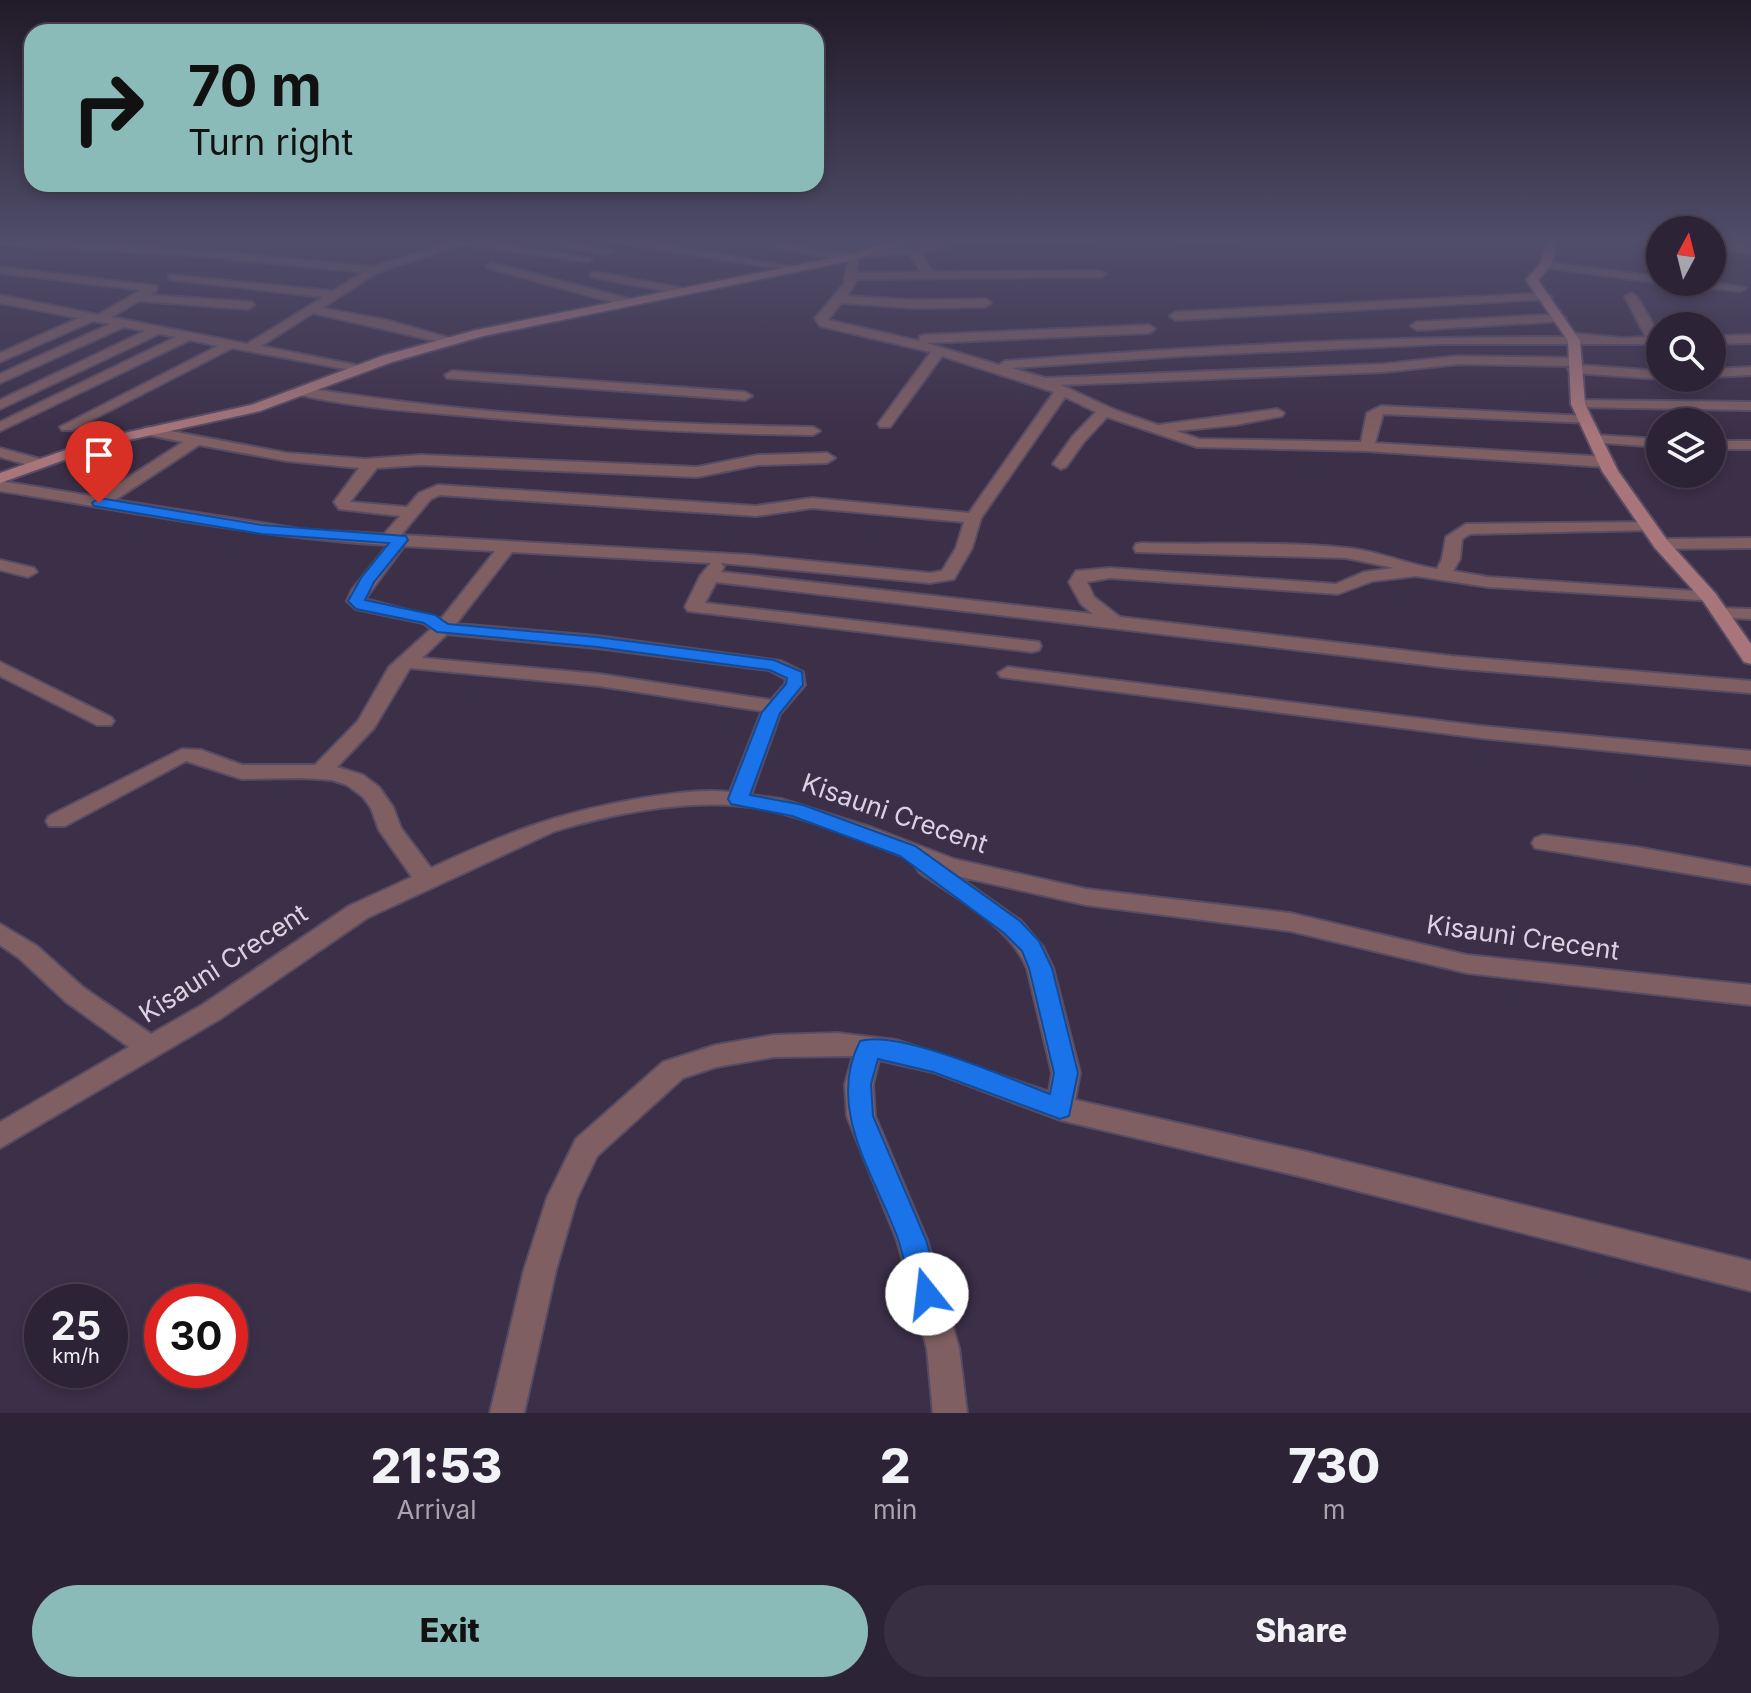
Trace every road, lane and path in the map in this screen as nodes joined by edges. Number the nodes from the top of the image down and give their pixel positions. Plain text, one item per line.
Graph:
1 (28, 305) edge
2 (119, 305) edge
3 (320, 305) edge
4 (611, 305) edge
5 (835, 305) edge
6 (1391, 305) edge
7 (1551, 305) edge
8 (1635, 305) edge
9 (314, 310) junction
10 (1176, 316) dead end
11 (1560, 318) junction
12 (93, 319) junction
13 (121, 324) junction
14 (1646, 324) edge
15 (1417, 326) dead end
16 (1149, 329) dead end
17 (155, 331) junction
18 (187, 337) junction
19 (900, 339) junction
20 (1573, 339) junction
21 (1751, 339) edge
22 (1726, 340) edge
23 (1646, 341) edge
24 (449, 342) junction
25 (229, 345) junction
26 (248, 349) junction
27 (939, 351) junction
28 (0, 358) edge
29 (1575, 366) junction
30 (993, 367) junction
31 (356, 369) junction
32 (1751, 371) edge
33 (1726, 372) edge
34 (1646, 374) edge
35 (452, 375) dead end
36 (0, 379) edge
37 (1043, 382) junction
38 (550, 384) junction
39 (301, 391) junction
40 (1062, 391) junction
41 (745, 396) dead end
42 (1578, 404) junction
43 (0, 405) edge
44 (1751, 406) edge
45 (1104, 411) junction
46 (1277, 413) dead end
47 (508, 415) junction
48 (1586, 420) junction
49 (885, 424) dead end
50 (0, 427) edge
51 (67, 427) dead end
52 (1150, 429) junction
53 (149, 431) junction
54 (813, 431) dead end
55 (1595, 439) junction
56 (196, 440) junction
57 (1646, 442) edge
58 (1726, 445) edge
59 (1751, 445) edge
60 (1367, 447) junction
61 (0, 452) edge
62 (827, 458) dead end
63 (1606, 462) junction
64 (39, 463) junction
65 (372, 464) junction
66 (1061, 464) dead end
67 (0, 478) edge
68 (0, 486) edge
69 (99, 503) junction
70 (410, 512) junction
71 (973, 518) junction
72 (1649, 527) junction
73 (395, 539) junction
74 (1751, 543) edge
75 (1661, 544) junction
76 (508, 546) junction
77 (1142, 548) dead end
78 (0, 565) edge
79 (714, 568) junction
80 (1416, 571) junction
81 (28, 572) dead end
82 (1443, 573) junction
83 (1709, 597) junction
84 (1720, 613) junction
85 (1751, 614) edge
86 (1115, 622) junction
87 (443, 628) junction
88 (1032, 646) dead end
89 (1751, 658) edge
90 (405, 662) junction
91 (0, 668) edge
92 (1008, 673) dead end
93 (1751, 687) edge
94 (775, 707) junction
95 (104, 721) dead end
96 (1751, 758) edge
97 (320, 772) junction
98 (738, 799) junction
99 (57, 821) dead end
100 (1543, 843) dead end
101 (907, 851) junction
102 (1751, 876) edge
103 (428, 881) junction
104 (0, 933) edge
105 (1751, 995) edge
106 (149, 1047) junction
107 (869, 1048) junction
108 (1060, 1108) junction
109 (0, 1136) edge
110 (1751, 1276) edge
111 (507, 1413) edge
112 (950, 1413) edge

1 - 12 street
2 - 12 street
3 - 9 street
4 - 24 street
5 - 19 street
6 - 10 street
7 - 11 street
8 - 14 street
9 - 24 street
9 - 26 street
11 - 15 street
11 - 20 street
12 - 13 street
12 - 28 street
13 - 17 street
13 - 36 street
16 - 19 street
17 - 18 street
17 - 43 street
18 - 25 street
18 - 50 street
19 - 27 street
20 - 23 street
20 - 29 street
20 - 30 street
21 - 22 street
24 - 31 street
25 - 26 street
25 - 51 street
26 - 31 street
27 - 30 street
27 - 49 street
29 - 34 street
29 - 37 street
29 - 42 street
30 - 37 street
31 - 39 street
32 - 33 street
35 - 38 street
37 - 40 street
38 - 41 street
38 - 47 street
39 - 47 street
39 - 53 street
40 - 45 street
40 - 71 street
42 - 44 street
42 - 48 street
45 - 52 street
45 - 66 street
46 - 52 street
47 - 54 street
48 - 55 street
48 - 60 street
52 - 60 street
53 - 56 street
53 - 64 street
55 - 57 street
55 - 63 street
56 - 65 street
56 - 69 street
58 - 59 street
60 - 63 street
61 - 64 street
62 - 65 street
63 - 72 street
64 - 67 street
65 - 70 street
68 - 69 street
69 - 73 street
70 - 71 street
70 - 73 street
71 - 79 street
72 - 75 street
72 - 82 street
73 - 76 street
73 - 87 street
74 - 75 street
75 - 83 street
76 - 79 street
76 - 87 street
77 - 80 street
78 - 81 street
79 - 86 street
79 - 88 street
80 - 82 street
80 - 86 street
82 - 83 street
83 - 84 street
84 - 85 street
84 - 89 street
86 - 93 street
87 - 90 street
87 - 94 street
90 - 94 street
90 - 97 street
91 - 95 street
92 - 96 street
94 - 98 street
97 - 99 street
97 - 103 street
98 - 101 street, Kisauni Crecent
98 - 103 street, Kisauni Crecent
100 - 102 street
101 - 105 street, Kisauni Crecent
101 - 108 street
103 - 106 street, Kisauni Crecent
104 - 106 street
106 - 109 street, Kisauni Crecent
107 - 108 street
107 - 111 street
107 - 112 street
108 - 110 street

